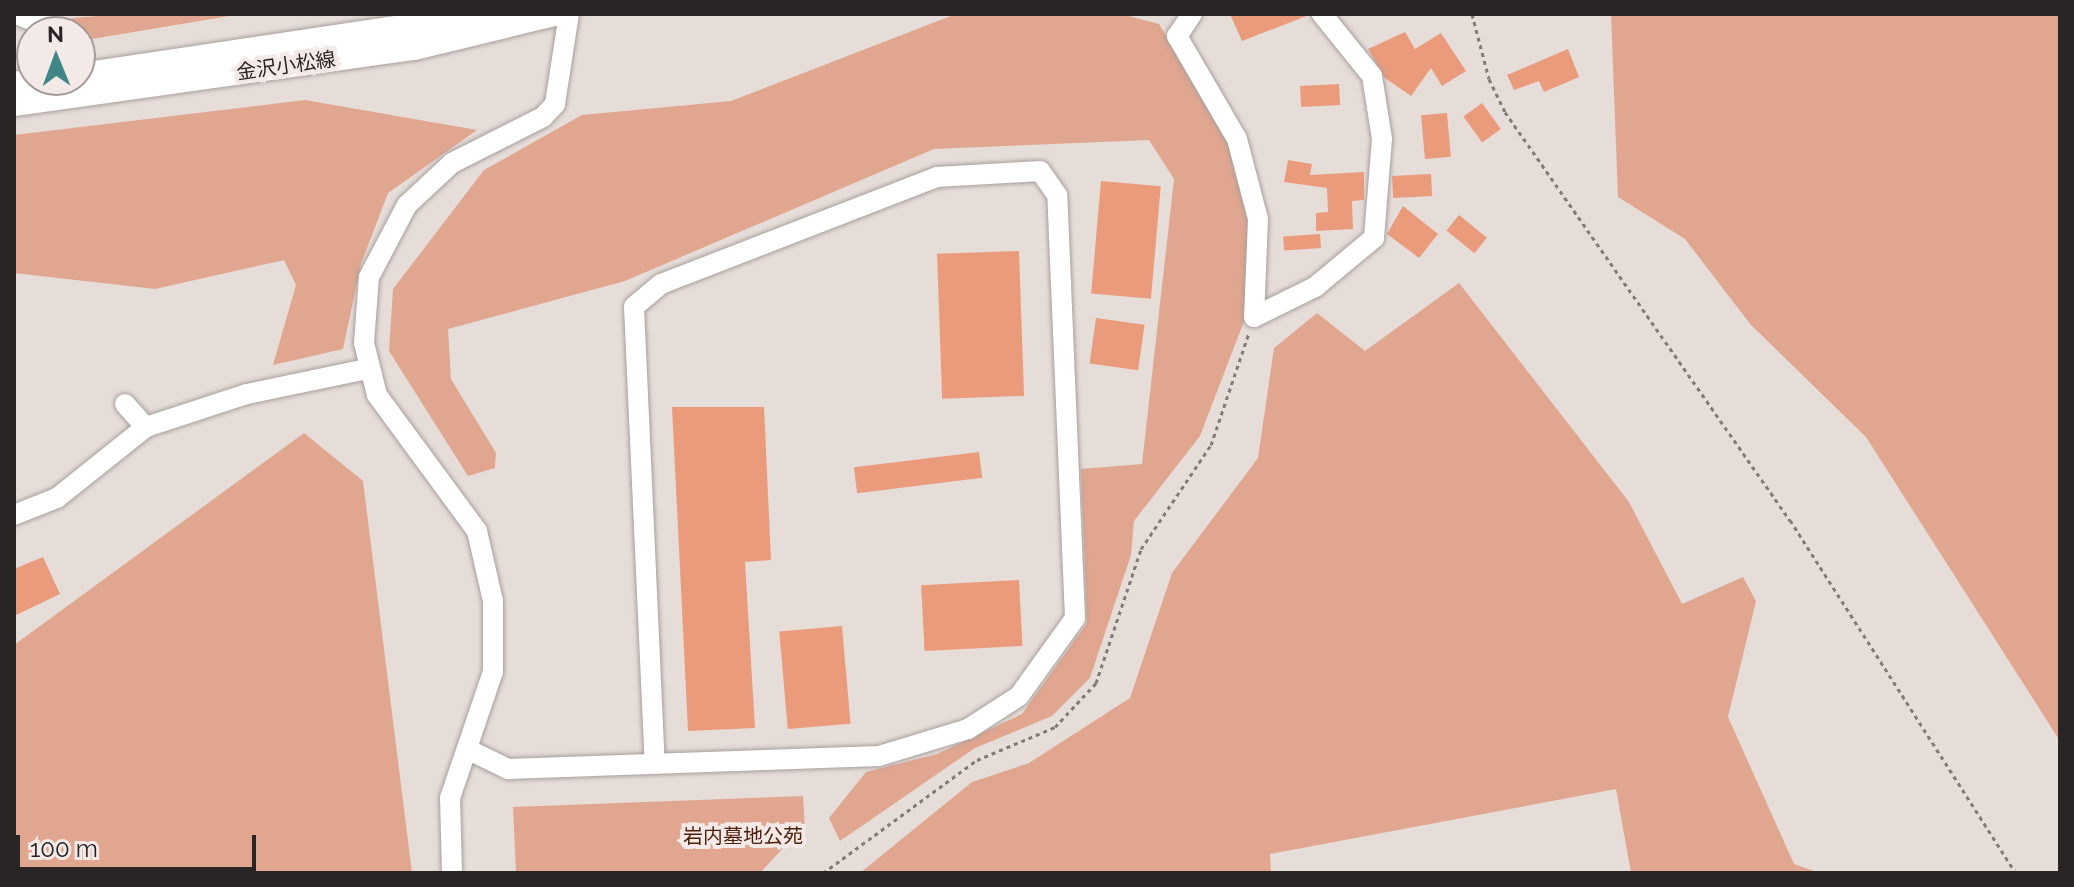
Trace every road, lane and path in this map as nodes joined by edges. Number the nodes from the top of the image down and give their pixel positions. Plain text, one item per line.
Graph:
1 (16, 14) edge
2 (42, 14) edge
3 (486, 14) edge
4 (555, 14) edge
5 (569, 14) edge
6 (1192, 14) edge
7 (1322, 14) edge
8 (1472, 14) edge
9 (96, 73) edge
10 (14, 104) edge
11 (367, 369) junction
12 (125, 404) dead end
13 (146, 427) junction
14 (14, 515) edge
15 (467, 749) junction
16 (655, 763) junction
17 (452, 873) edge
18 (2016, 873) edge

1 - 2 street
3 - 9 main road, 金沢小松線
4 - 10 main road, 金沢小松線
5 - 11 street
6 - 7 street
8 - 18 path
11 - 13 street
11 - 15 street
12 - 13 street
13 - 14 street
15 - 16 street
15 - 17 street
16 - 16 street

